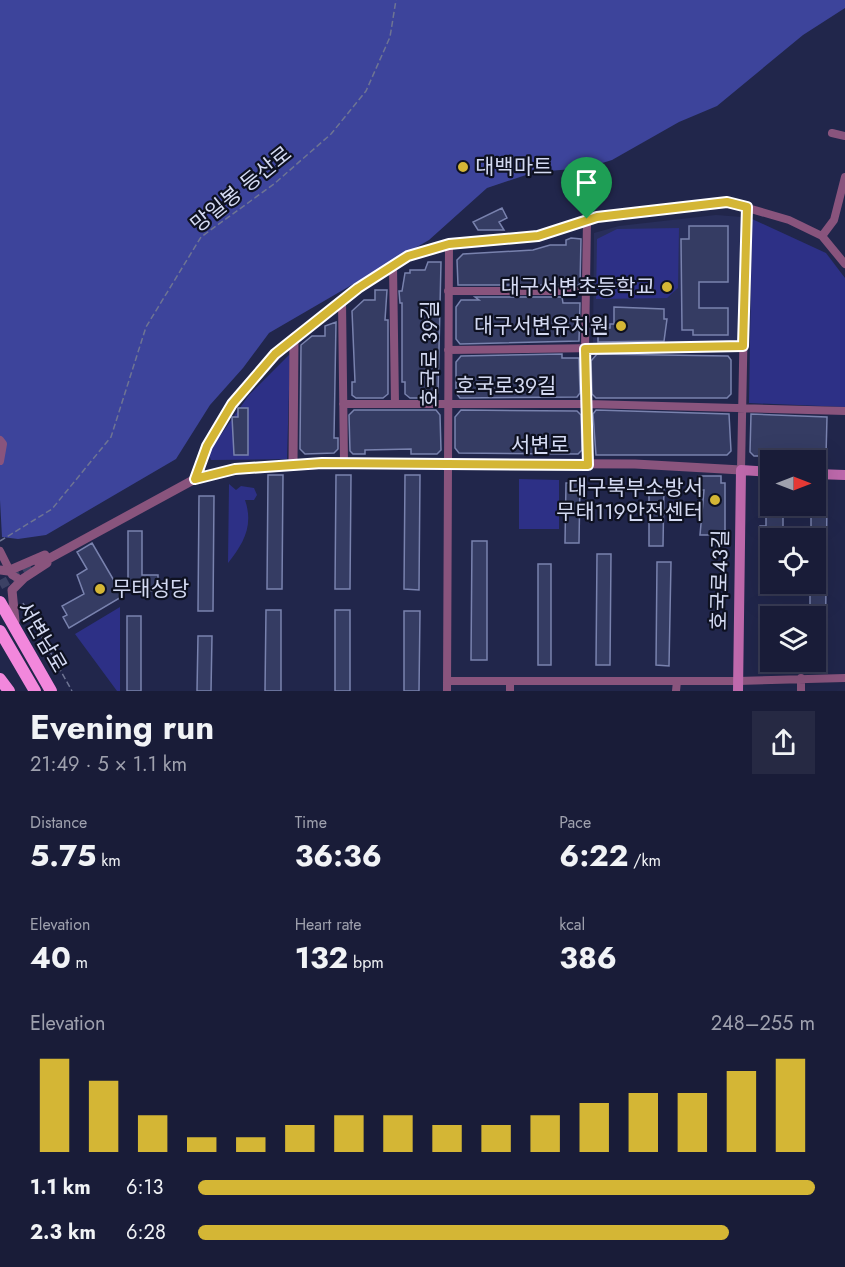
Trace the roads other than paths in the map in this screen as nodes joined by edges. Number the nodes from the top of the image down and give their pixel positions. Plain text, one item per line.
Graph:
1 (832, 133) dead end
2 (845, 136) edge
3 (845, 177) edge
4 (747, 207) junction
5 (587, 219) junction
6 (822, 236) junction
7 (449, 244) junction
8 (845, 264) edge
9 (393, 266) junction
10 (448, 291) junction
11 (586, 291) junction
12 (342, 301) junction
13 (294, 337) junction
14 (743, 346) junction
15 (585, 349) junction
16 (448, 350) junction
17 (343, 404) junction
18 (395, 404) junction
19 (448, 404) junction
20 (588, 404) junction
21 (742, 406) junction
22 (845, 411) edge
23 (0, 440) edge
24 (0, 461) edge
25 (344, 463) junction
26 (448, 464) junction
27 (293, 465) junction
28 (588, 465) junction
29 (741, 470) junction
30 (760, 471) edge
31 (826, 474) edge
32 (845, 475) edge
33 (195, 479) junction
34 (73, 544) junction
35 (0, 551) edge
36 (39, 564) tunnel mouth
37 (5, 570) edge
38 (21, 580) junction
39 (0, 603) edge
40 (0, 631) edge
41 (18, 632) junction
42 (801, 678) junction
43 (845, 678) edge
44 (447, 681) junction
45 (510, 681) junction
46 (677, 681) junction
47 (738, 686) edge
48 (51, 690) edge
49 (35, 691) edge
50 (447, 691) edge
51 (510, 691) edge
52 (676, 691) edge
53 (801, 691) edge

1 - 2 street
3 - 6 street
4 - 5 street
4 - 6 street
4 - 14 street, 호국로43길
5 - 7 street
5 - 11 street
6 - 8 street
7 - 9 street
7 - 10 street, 호국로 39길
9 - 12 street
9 - 18 street
10 - 11 street
10 - 16 street, 호국로 39길
11 - 15 street
12 - 13 street
12 - 17 street
13 - 27 street
13 - 33 street
14 - 15 street
14 - 21 street, 호국로43길
15 - 16 street, 호국로39길
15 - 20 street
16 - 19 street, 호국로 39길
17 - 18 street, 호국로39길
17 - 25 street
18 - 19 street, 호국로39길
19 - 20 street, 호국로39길
19 - 26 street, 호국로 39길
20 - 21 street, 호국로39길
20 - 28 street
21 - 22 street
21 - 29 street, 호국로43길
23 - 24 street
25 - 26 street, 서변로
25 - 27 street, 서변로
26 - 28 street, 서변로
26 - 44 street
27 - 33 street, 서변로
28 - 29 street, 서변로
29 - 30 main road, 서변로
29 - 47 main road, 호국로43길
31 - 32 main road
33 - 34 street, 서변로
34 - 36 street, 서변로
34 - 37 street
34 - 38 street
35 - 37 street
37 - 38 street
38 - 41 street
39 - 41 highway, 서변남로
40 - 49 highway
41 - 48 highway, 서변남로
42 - 43 street
42 - 47 street
42 - 53 street
44 - 45 street
44 - 50 street
45 - 46 street
45 - 51 street
46 - 47 street
46 - 52 street

